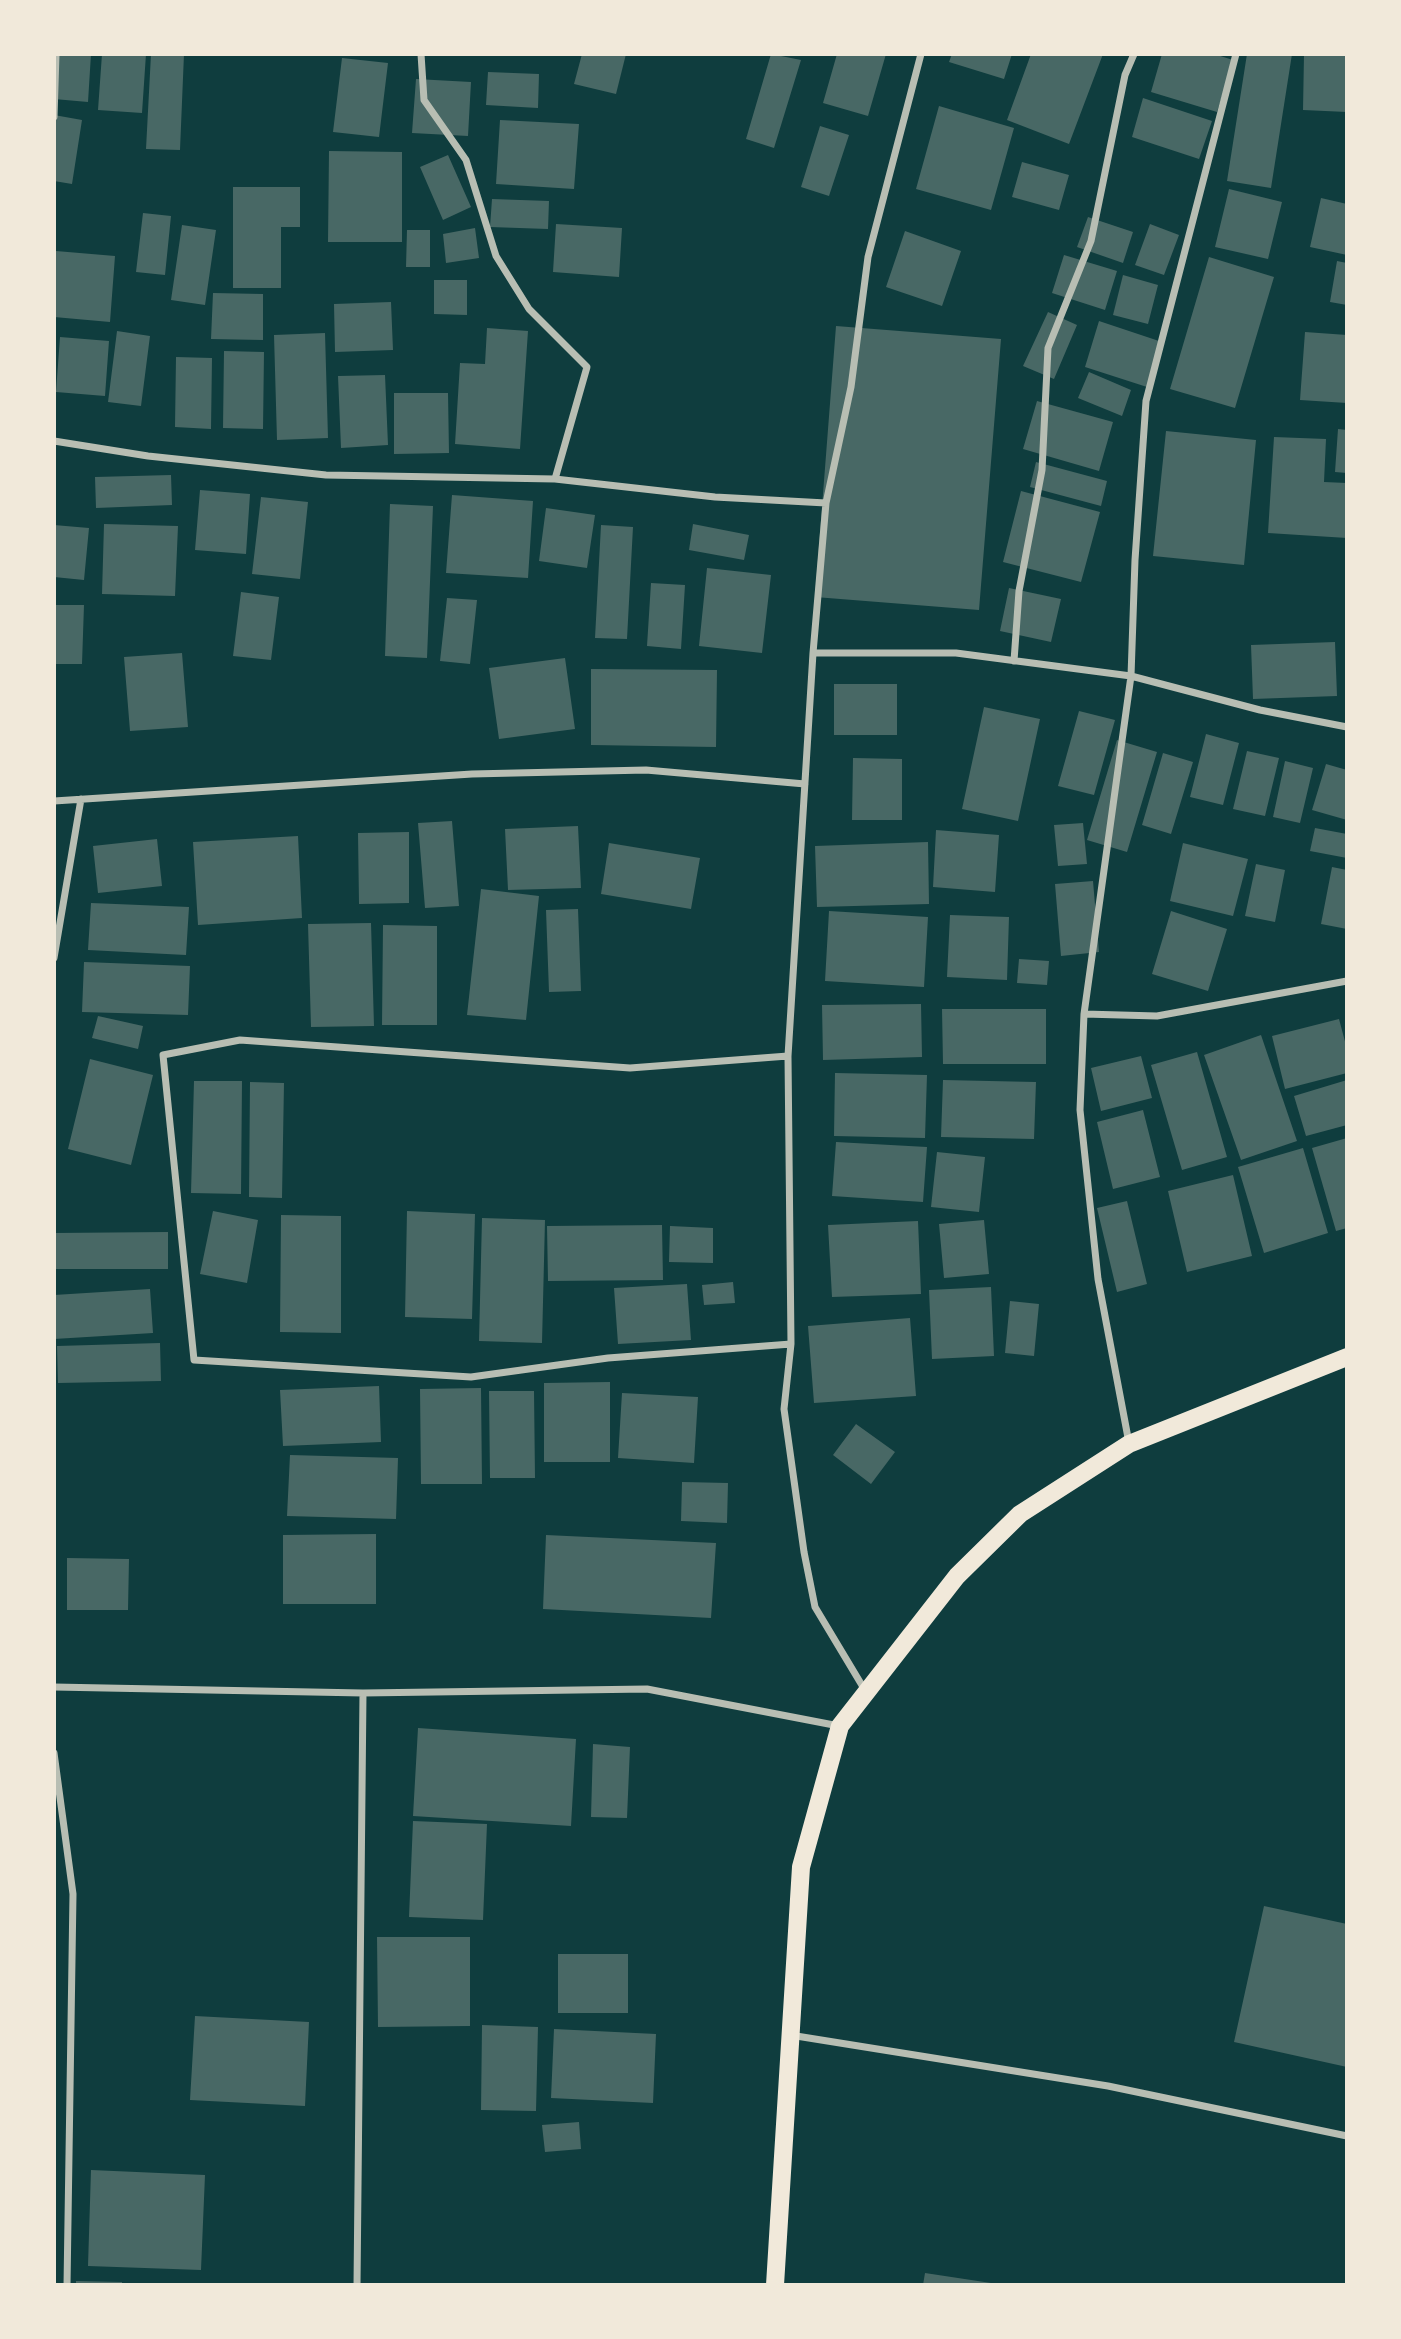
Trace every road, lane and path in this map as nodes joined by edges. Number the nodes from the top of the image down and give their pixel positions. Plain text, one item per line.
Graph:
1 (56, 54) edge
2 (421, 54) edge
3 (921, 54) edge
4 (1134, 54) edge
5 (1236, 54) edge
6 (54, 117) edge
7 (54, 441) edge
8 (555, 479) junction
9 (826, 503) junction
10 (813, 653) junction
11 (1014, 661) junction
12 (1131, 676) junction
13 (1347, 727) edge
14 (805, 784) junction
15 (81, 799) junction
16 (54, 801) edge
17 (54, 958) edge
18 (1347, 981) edge
19 (1084, 1014) junction
20 (788, 1056) junction
21 (791, 1344) junction
22 (1347, 1357) edge
23 (1129, 1444) junction
24 (54, 1687) edge
25 (363, 1693) junction
26 (867, 1693) junction
27 (840, 1727) junction
28 (54, 1753) edge
29 (789, 2035) junction
30 (1347, 2136) edge
31 (67, 2285) edge
32 (357, 2285) edge
33 (775, 2285) edge

1 - 6 street
2 - 8 street
3 - 9 street
4 - 11 street
5 - 12 street
7 - 8 street
8 - 9 street
9 - 10 street
10 - 11 street
10 - 14 street
11 - 12 street
12 - 13 street
12 - 19 street
14 - 15 street
14 - 20 street
15 - 16 street
15 - 17 street
18 - 19 street
19 - 23 street
20 - 21 street
20 - 21 street
21 - 26 street
22 - 23 main road
23 - 26 main road
24 - 25 street
25 - 27 street
25 - 32 street
26 - 27 main road
27 - 29 main road
28 - 31 street
29 - 30 street
29 - 33 main road

